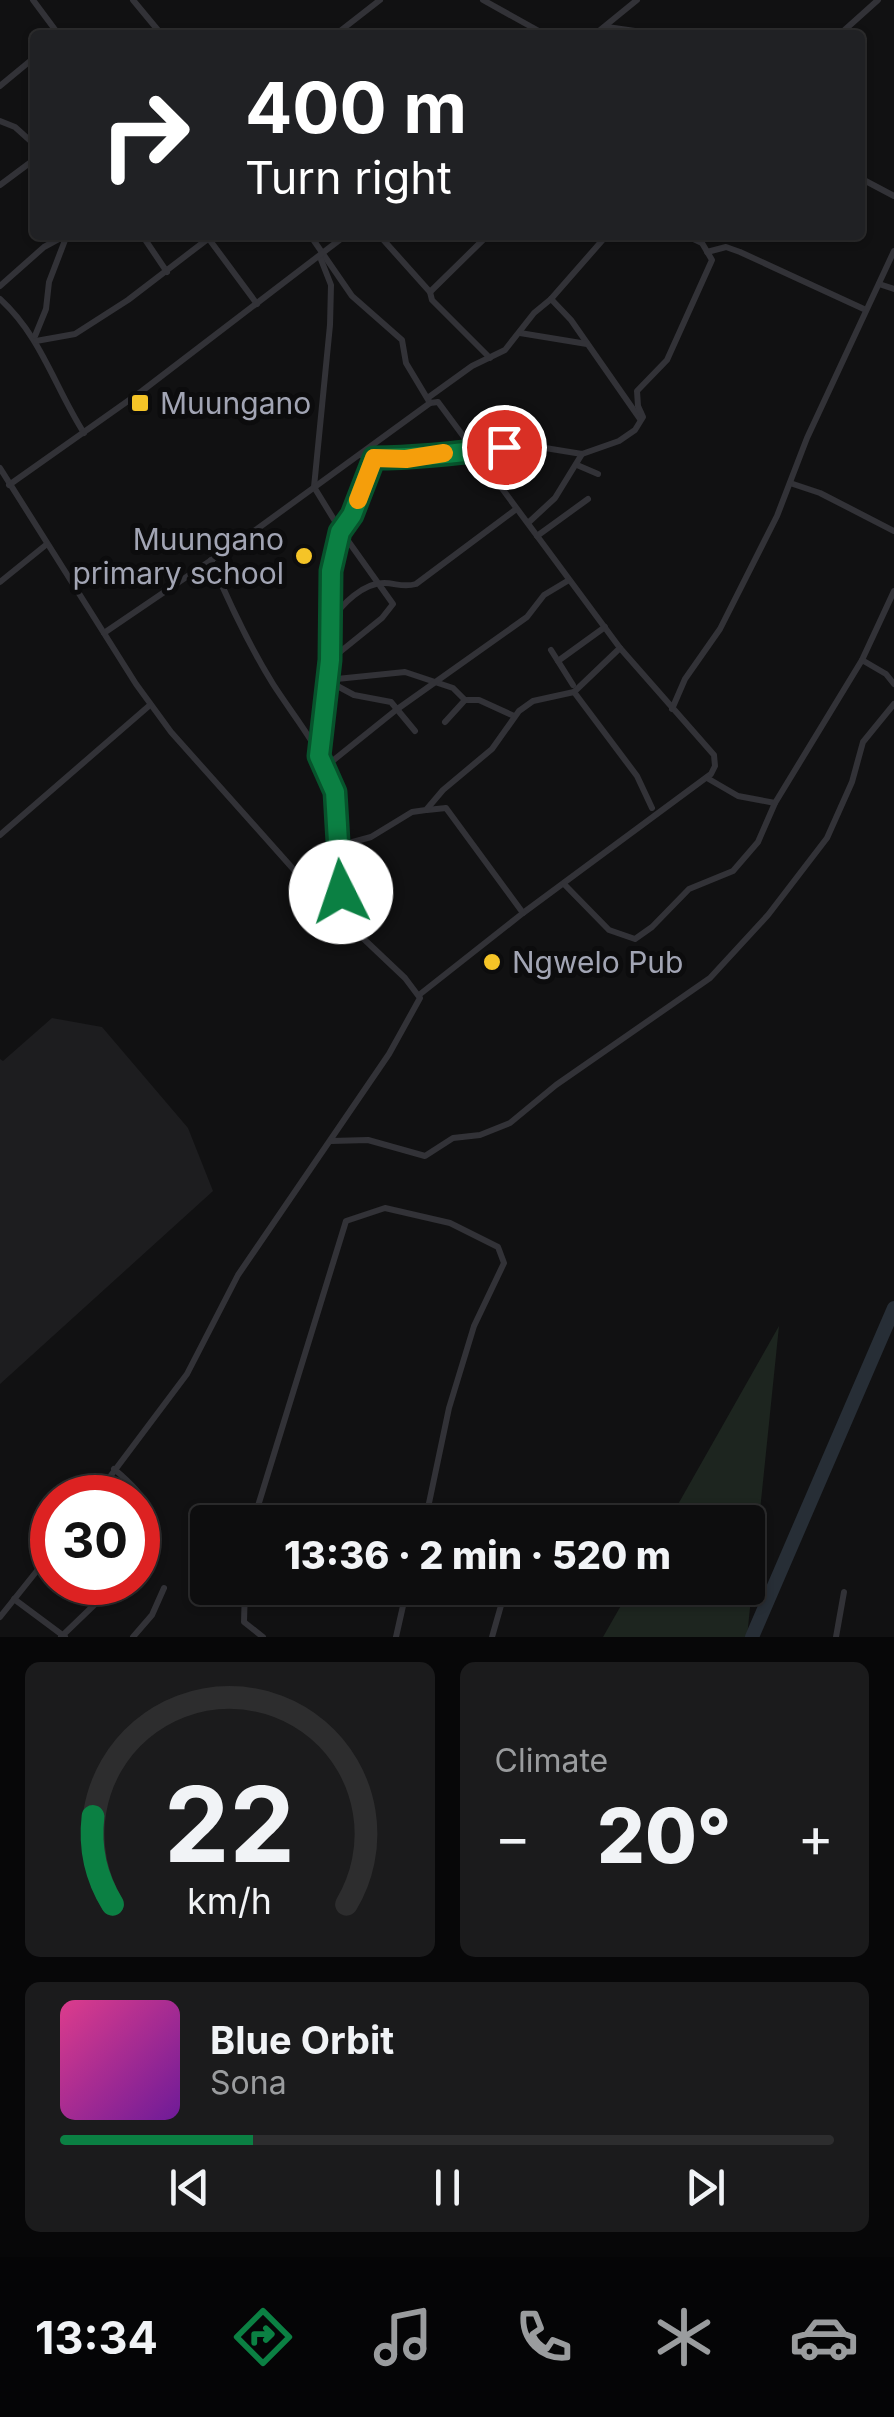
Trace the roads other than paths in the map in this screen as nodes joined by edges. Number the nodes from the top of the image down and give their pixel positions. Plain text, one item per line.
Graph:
1 (33, 0) edge
2 (132, 0) edge
3 (380, 0) edge
4 (484, 0) edge
5 (637, 0) edge
6 (878, 0) edge
7 (607, 27) junction
8 (56, 30) edge
9 (158, 30) edge
10 (342, 30) edge
11 (537, 30) edge
12 (602, 30) edge
13 (628, 30) edge
14 (845, 30) edge
15 (30, 61) edge
16 (0, 86) edge
17 (0, 121) edge
18 (30, 140) edge
19 (30, 163) edge
20 (865, 181) edge
21 (0, 185) edge
22 (894, 196) edge
23 (58, 240) edge
24 (64, 240) edge
25 (145, 240) edge
26 (204, 240) edge
27 (210, 240) edge
28 (313, 240) edge
29 (340, 240) edge
30 (384, 240) edge
31 (483, 240) edge
32 (602, 240) edge
33 (702, 240) edge
34 (894, 251) edge
35 (708, 252) junction
36 (322, 256) junction
37 (167, 272) junction
38 (878, 284) junction
39 (0, 286) edge
40 (894, 289) edge
41 (430, 292) junction
42 (551, 299) junction
43 (0, 300) edge
44 (257, 304) junction
45 (866, 310) junction
46 (520, 333) junction
47 (35, 339) junction
48 (588, 344) junction
49 (490, 358) junction
50 (430, 400) junction
51 (641, 420) junction
52 (84, 433) junction
53 (474, 452) junction
54 (582, 454) junction
55 (360, 456) junction
56 (374, 458) junction
57 (576, 466) junction
58 (0, 468) edge
59 (598, 474) dead end
60 (790, 483) junction
61 (9, 484) junction
62 (314, 487) junction
63 (588, 499) dead end
64 (515, 510) junction
65 (528, 522) junction
66 (894, 531) edge
67 (340, 532) junction
68 (537, 536) junction
69 (47, 544) junction
70 (211, 560) junction
71 (570, 580) junction
72 (0, 582) edge
73 (380, 583) junction
74 (894, 591) edge
75 (332, 621) junction
76 (605, 627) junction
77 (104, 634) junction
78 (620, 648) junction
79 (551, 650) dead end
80 (330, 660) junction
81 (862, 660) junction
82 (558, 661) junction
83 (327, 680) junction
84 (432, 684) junction
85 (894, 684) edge
86 (574, 689) junction
87 (465, 700) junction
88 (894, 704) edge
89 (150, 705) junction
90 (398, 709) junction
91 (672, 709) junction
92 (514, 717) junction
93 (445, 722) dead end
94 (414, 730) dead end
95 (319, 756) junction
96 (326, 766) junction
97 (706, 778) junction
98 (775, 804) junction
99 (652, 808) dead end
100 (426, 810) junction
101 (0, 836) edge
102 (338, 846) junction
103 (296, 872) junction
104 (564, 884) junction
105 (523, 914) junction
106 (337, 915) junction
107 (419, 996) junction
108 (330, 1141) junction
109 (114, 1469) junction
110 (110, 1475) edge
111 (122, 1475) edge
112 (258, 1505) edge
113 (428, 1505) edge
114 (30, 1579) edge
115 (164, 1588) dead end
116 (844, 1592) dead end
117 (14, 1599) junction
118 (95, 1605) edge
119 (244, 1605) edge
120 (404, 1605) edge
121 (501, 1605) edge
122 (0, 1617) edge
123 (63, 1636) edge
124 (133, 1637) edge
125 (263, 1637) edge
126 (396, 1637) edge
127 (492, 1637) edge
128 (836, 1637) edge

1 - 8 street
2 - 9 street
3 - 10 street
4 - 11 street
5 - 7 street
6 - 14 street
7 - 12 street
7 - 13 street
15 - 16 street
17 - 18 street
19 - 21 street
20 - 22 street
23 - 39 street
24 - 47 street
25 - 37 street
26 - 37 street
27 - 44 street
28 - 36 street
29 - 36 street
30 - 41 street
31 - 41 street
32 - 42 street
33 - 35 street
34 - 38 street
35 - 45 street
35 - 51 street
36 - 44 street
36 - 50 street
36 - 62 street
37 - 47 street
38 - 40 street
38 - 45 street
41 - 49 street
42 - 46 street
42 - 48 street
43 - 47 street
44 - 52 street
45 - 60 street
46 - 48 street
46 - 49 street
47 - 52 street
48 - 51 street
49 - 50 street
50 - 53 street
50 - 55 street
51 - 54 street
52 - 61 street
53 - 54 street
53 - 56 street
53 - 64 street
54 - 57 street
55 - 56 street
55 - 62 street
56 - 67 street
57 - 59 street
57 - 65 street
58 - 61 street
60 - 66 street
60 - 91 street
61 - 69 street
62 - 67 street
62 - 70 street
63 - 68 street
64 - 65 street
64 - 73 street
65 - 68 street
67 - 73 street
67 - 75 street
68 - 71 street
69 - 72 street
69 - 77 street
70 - 77 street
70 - 95 street
71 - 76 street
71 - 84 street
73 - 75 street
73 - 80 street
74 - 81 street
75 - 80 street
76 - 78 street
76 - 82 street
77 - 89 street
78 - 86 street
78 - 91 street
79 - 82 street
80 - 83 street
81 - 85 street
81 - 98 street
82 - 86 street
83 - 84 street
83 - 90 street
83 - 95 street
84 - 87 street
84 - 90 street
86 - 92 street
86 - 99 street
87 - 92 street
87 - 93 street
88 - 108 street
89 - 101 street
89 - 103 street
90 - 94 street
90 - 96 street
91 - 97 street
92 - 100 street
95 - 96 street
96 - 102 street
97 - 98 street
97 - 104 street
98 - 104 street
100 - 102 street
100 - 105 street
102 - 103 street
102 - 106 street
103 - 106 street
104 - 105 street
105 - 107 street
106 - 107 street
107 - 108 street
108 - 109 street
109 - 110 street
109 - 111 street
112 - 113 street
114 - 117 street
115 - 124 street
116 - 128 street
117 - 122 street
117 - 123 street
118 - 123 street
119 - 125 street
120 - 126 street
121 - 127 street

